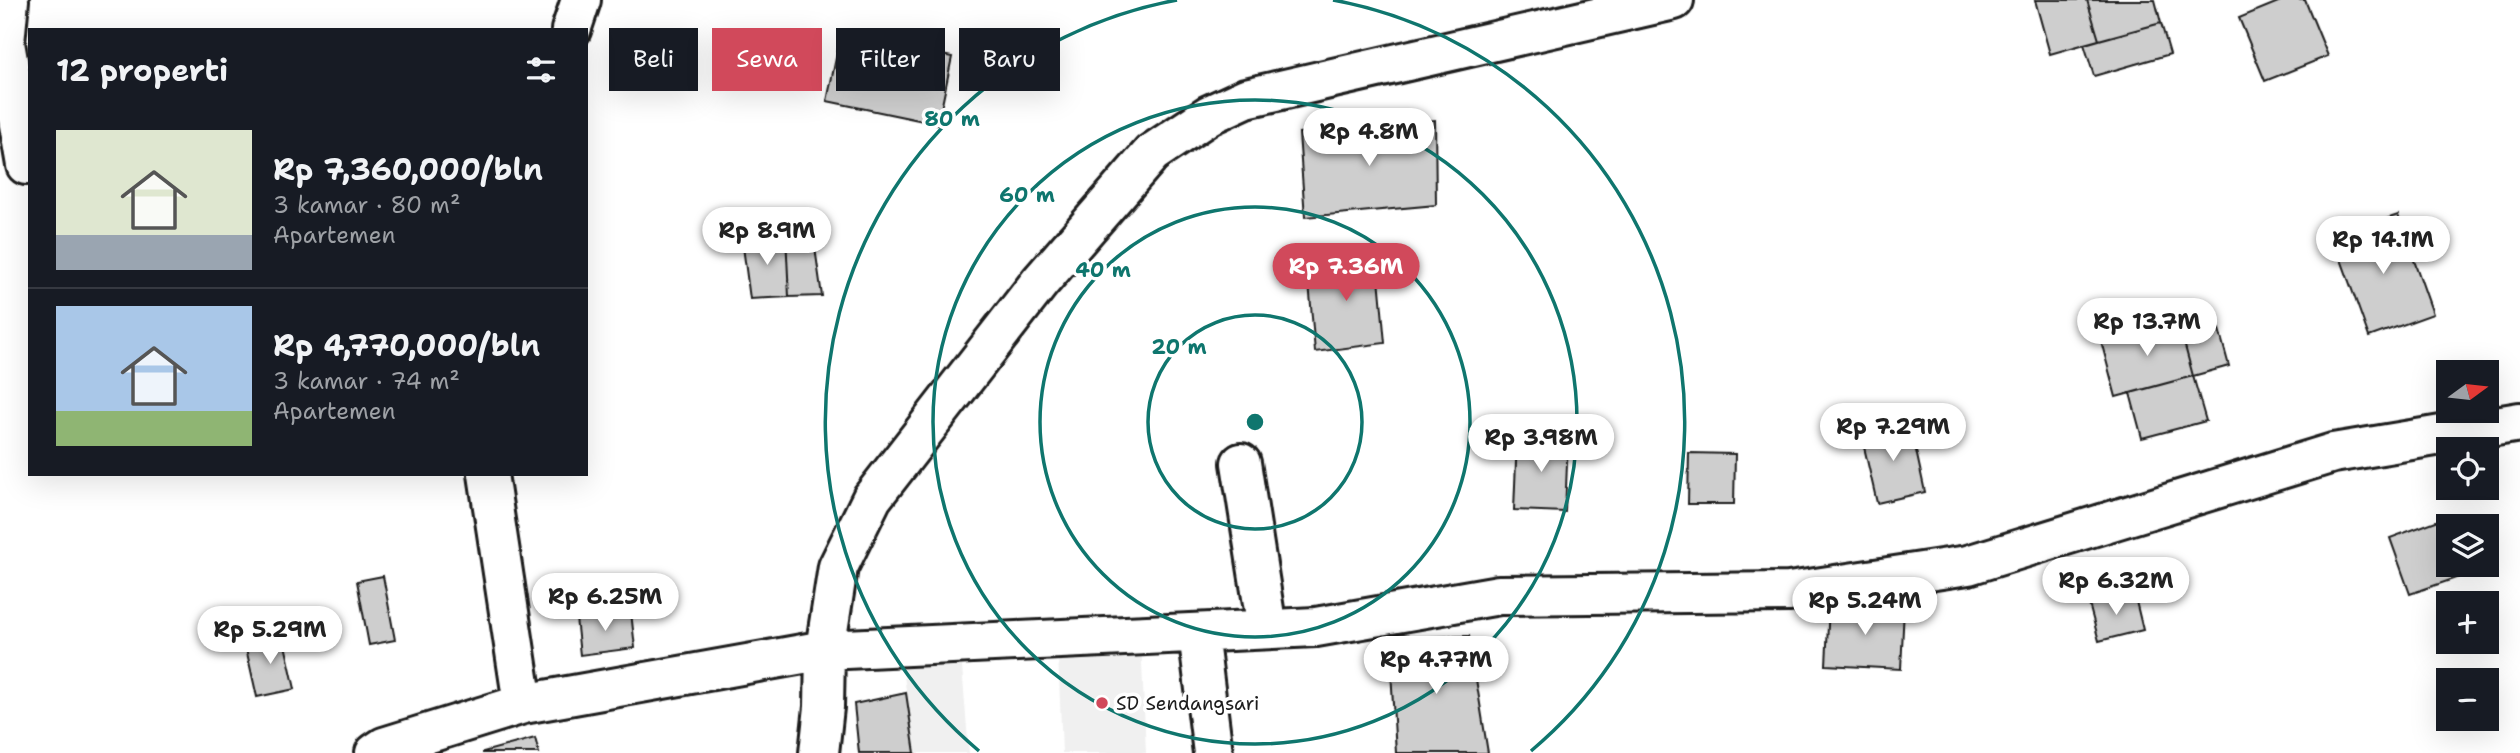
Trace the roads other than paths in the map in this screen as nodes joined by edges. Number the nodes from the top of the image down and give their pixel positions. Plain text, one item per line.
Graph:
1 (9, 0) edge
2 (581, 0) edge
3 (1674, 0) edge
4 (572, 28) edge
5 (18, 166) edge
6 (2520, 422) edge
7 (1241, 463) dead end
8 (488, 476) edge
9 (1267, 629) junction
10 (1198, 633) junction
11 (825, 650) junction
12 (523, 704) junction
13 (375, 753) edge
14 (819, 753) edge
15 (1213, 753) edge

1 - 5 street
2 - 4 street
3 - 11 street
6 - 9 street
7 - 9 street
8 - 12 street
9 - 10 street
10 - 11 street
10 - 15 street
11 - 12 street
11 - 14 street
12 - 13 street

